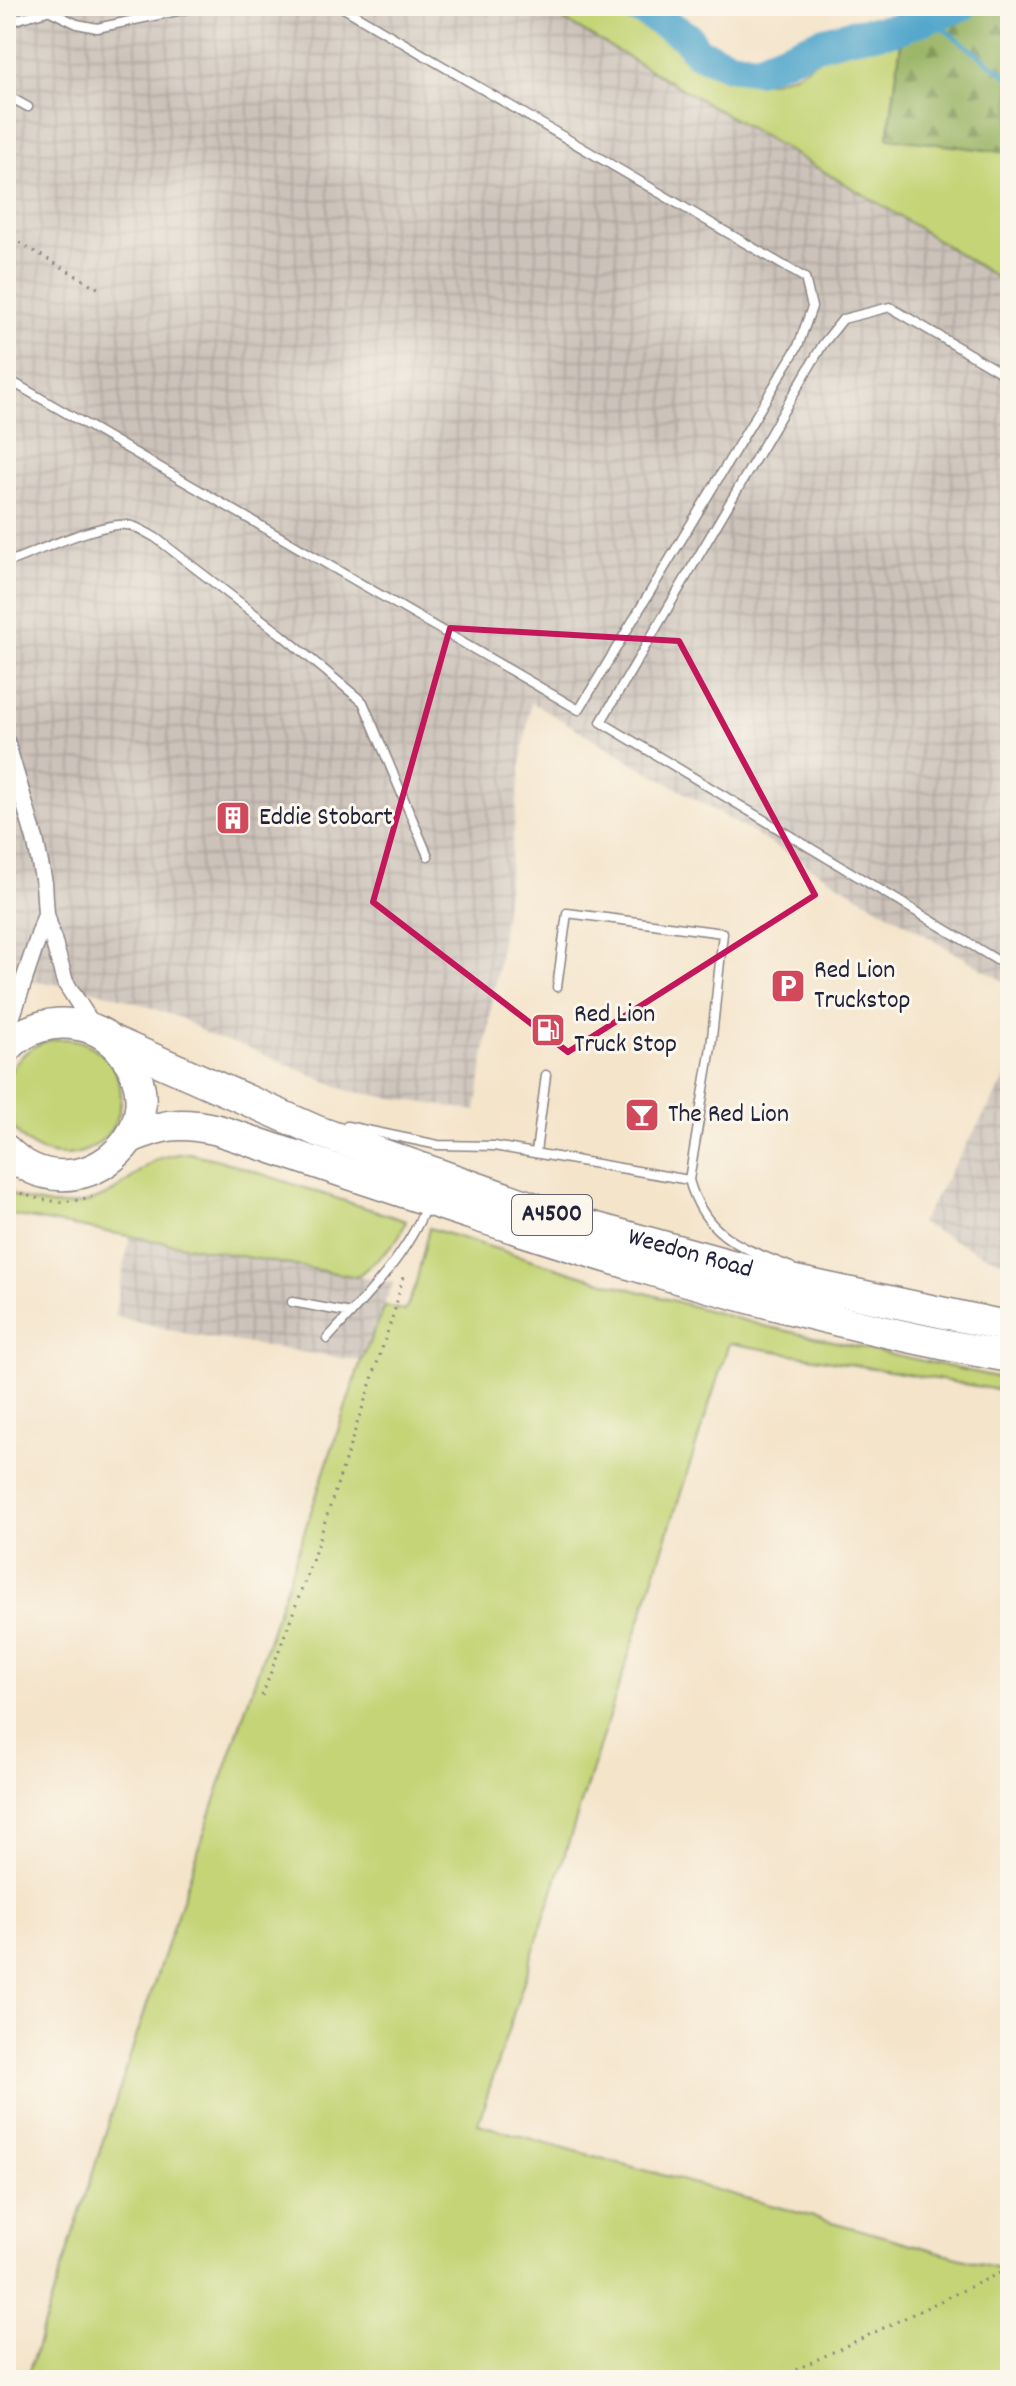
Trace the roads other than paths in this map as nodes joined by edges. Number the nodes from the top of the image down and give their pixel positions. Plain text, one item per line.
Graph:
1 (61, 6) edge
2 (201, 6) edge
3 (340, 6) edge
4 (50, 11) junction
5 (6, 25) edge
6 (6, 95) edge
7 (28, 107) dead end
8 (1010, 378) edge
9 (16, 384) dead end
10 (6, 563) edge
11 (6, 741) edge
12 (428, 856) dead end
13 (46, 914) junction
14 (1010, 968) edge
15 (557, 987) dead end
16 (6, 1034) edge
17 (104, 1036) junction
18 (6, 1049) edge
19 (546, 1075) dead end
20 (238, 1098) junction
21 (311, 1117) dead end
22 (340, 1125) dead end
23 (130, 1138) junction
24 (536, 1152) junction
25 (10, 1165) edge
26 (689, 1180) junction
27 (428, 1201) junction
28 (799, 1269) dead end
29 (813, 1275) dead end
30 (881, 1301) junction
31 (292, 1302) dead end
32 (351, 1313) junction
33 (1010, 1327) edge
34 (327, 1339) dead end
35 (1010, 1357) edge

1 - 4 lane
2 - 4 lane
3 - 9 lane
4 - 5 lane
6 - 7 lane
8 - 14 lane
10 - 12 lane
11 - 13 street
13 - 16 street
13 - 17 street
15 - 26 lane
17 - 18 highway, A4500
17 - 20 highway, Weedon Road / A4500
17 - 23 highway
19 - 24 lane
20 - 21 lane
20 - 30 highway, Weedon Road / A4500
22 - 24 lane
23 - 25 highway, A4500
23 - 27 highway, Weedon Road / A4500
24 - 26 lane
26 - 28 lane
27 - 32 lane
27 - 35 highway, Weedon Road / A4500
29 - 30 lane
30 - 33 highway, Weedon Road / A4500
31 - 32 lane
32 - 34 lane

